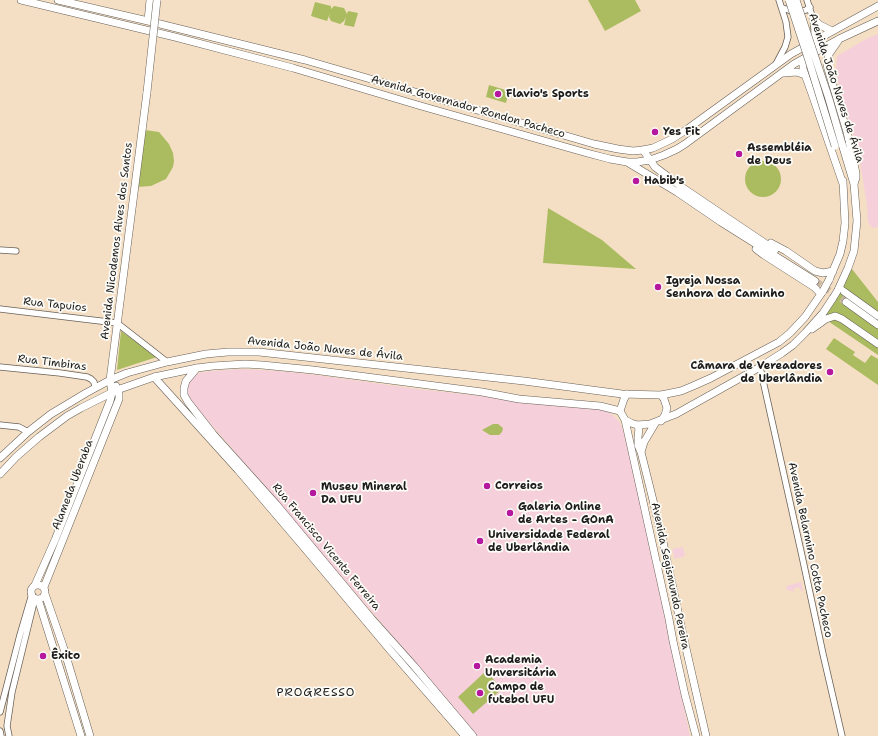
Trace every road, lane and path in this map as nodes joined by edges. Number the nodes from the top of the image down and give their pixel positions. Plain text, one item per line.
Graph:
1 (21, 0) edge
2 (58, 0) edge
3 (150, 0) edge
4 (157, 0) edge
5 (779, 0) edge
6 (788, 0) edge
7 (796, 0) edge
8 (807, 0) edge
9 (878, 6) edge
10 (810, 7) junction
11 (782, 8) junction
12 (813, 18) junction
13 (148, 21) junction
14 (878, 21) edge
15 (832, 31) junction
16 (823, 37) junction
17 (840, 39) junction
18 (812, 43) junction
19 (804, 59) junction
20 (776, 65) junction
21 (782, 73) junction
22 (805, 76) junction
23 (832, 85) junction
24 (812, 94) junction
25 (839, 145) junction
26 (643, 150) junction
27 (650, 160) junction
28 (627, 162) junction
29 (843, 184) junction
30 (854, 184) junction
31 (734, 226) junction
32 (0, 250) edge
33 (16, 251) dead end
34 (832, 271) junction
35 (816, 279) tunnel mouth
36 (838, 289) junction
37 (822, 292) junction
38 (0, 309) edge
39 (878, 316) edge
40 (878, 321) edge
41 (117, 322) junction
42 (878, 325) edge
43 (806, 332) junction
44 (878, 344) edge
45 (759, 352) junction
46 (167, 362) junction
47 (373, 365) junction
48 (0, 367) edge
49 (760, 367) junction
50 (197, 368) junction
51 (154, 377) junction
52 (368, 377) junction
53 (112, 379) junction
54 (96, 387) junction
55 (115, 392) junction
56 (628, 394) junction
57 (661, 395) junction
58 (620, 411) junction
59 (625, 420) junction
60 (658, 422) junction
61 (0, 425) edge
62 (637, 425) junction
63 (28, 432) junction
64 (220, 446) junction
65 (640, 452) junction
66 (0, 458) edge
67 (0, 474) edge
68 (35, 586) junction
69 (44, 591) junction
70 (35, 597) junction
71 (0, 712) edge
72 (0, 731) edge
73 (1, 736) edge
74 (9, 736) edge
75 (81, 736) edge
76 (90, 736) edge
77 (465, 736) edge
78 (473, 736) edge
79 (696, 736) edge
80 (706, 736) edge
81 (842, 736) edge

1 - 28 main road, Avenida Governador Rondon Pacheco
2 - 13 main road, Avenida Governador Rondon Pacheco
3 - 13 main road
4 - 41 main road, Avenida Nicodemos Alves dos Santos, bridge
5 - 11 street, Avenida Governador Rondon Pacheco
6 - 25 main road, Avenida João Naves de Ávila, bridge
7 - 25 main road, Avenida João Naves de Ávila, bridge
8 - 10 street
9 - 15 main road, Avenida Governador Rondon Pacheco
10 - 11 street
10 - 12 street
11 - 20 street, Avenida Governador Rondon Pacheco
12 - 15 main road
12 - 18 street
13 - 26 main road, Avenida Governador Rondon Pacheco
14 - 17 main road, Avenida Governador Rondon Pacheco
15 - 16 main road, Avenida Governador Rondon Pacheco
16 - 18 main road, Avenida Governador Rondon Pacheco
16 - 19 main road
17 - 19 main road, Avenida Governador Rondon Pacheco
17 - 23 main road, Avenida João Naves de Ávila
18 - 19 main road
18 - 20 main road, Avenida Governador Rondon Pacheco
19 - 21 main road, Avenida Governador Rondon Pacheco
19 - 22 main road
20 - 26 main road, Avenida Governador Rondon Pacheco
21 - 22 main road
21 - 27 main road, Avenida Governador Rondon Pacheco
22 - 24 main road, Avenida João Naves de Ávila
23 - 24 main road
23 - 30 main road, Avenida João Naves de Ávila
24 - 29 main road, Avenida João Naves de Ávila
25 - 29 main road, Avenida João Naves de Ávila
25 - 30 main road, Avenida João Naves de Ávila
26 - 27 main road
27 - 28 main road, Avenida Governador Rondon Pacheco
27 - 31 main road
28 - 31 main road
29 - 34 main road, Avenida João Naves de Ávila
30 - 36 main road, Avenida João Naves de Ávila
31 - 34 main road
31 - 35 main road
31 - 37 main road
32 - 33 street
34 - 37 main road, Avenida João Naves de Ávila, bridge
36 - 39 main road
36 - 43 main road, Avenida João Naves de Ávila, bridge
37 - 45 main road, Avenida João Naves de Ávila
38 - 41 street, Rua Tapuios
40 - 42 main road
41 - 46 street
41 - 53 main road, Avenida Nicodemos Alves dos Santos
43 - 44 main road
43 - 49 main road, Avenida João Naves de Ávila
45 - 49 main road
45 - 57 main road, Avenida João Naves de Ávila
46 - 47 main road, Avenida João Naves de Ávila
46 - 53 main road, Avenida João Naves de Ávila
47 - 52 main road
47 - 56 main road, Avenida João Naves de Ávila
48 - 54 street, Rua Timbiras
49 - 60 main road, Avenida João Naves de Ávila
49 - 81 street, Avenida Belarmino Cotta Pacheco
50 - 51 main road, Avenida João Naves de Ávila
50 - 52 main road, Avenida João Naves de Ávila
50 - 64 main road, Rua Francisco Vicente Ferreira
51 - 55 main road, Avenida João Naves de Ávila
51 - 64 main road, Rua Francisco Vicente Ferreira
52 - 58 main road, Avenida João Naves de Ávila
53 - 54 main road, Avenida João Naves de Ávila
53 - 55 main road
54 - 63 main road, Avenida João Naves de Ávila
55 - 67 main road, Avenida João Naves de Ávila
55 - 68 main road, Alameda Uberaba
55 - 69 main road, Alameda Uberaba
56 - 57 main road
56 - 58 main road
57 - 60 main road
58 - 59 main road
59 - 62 main road
59 - 79 main road, Avenida Segismundo Pereira
60 - 62 main road
60 - 65 main road
61 - 63 street
62 - 65 main road, Avenida Segismundo Pereira
63 - 66 main road, Avenida João Naves de Ávila
64 - 77 main road, Rua Francisco Vicente Ferreira
64 - 78 main road, Rua Francisco Vicente Ferreira
65 - 80 main road, Avenida Segismundo Pereira
68 - 69 main road
68 - 70 main road, Alameda Uberaba
69 - 70 main road
69 - 76 main road
70 - 71 street, Alameda Uberaba
70 - 74 street, Alameda Uberaba
70 - 75 main road
72 - 73 street

